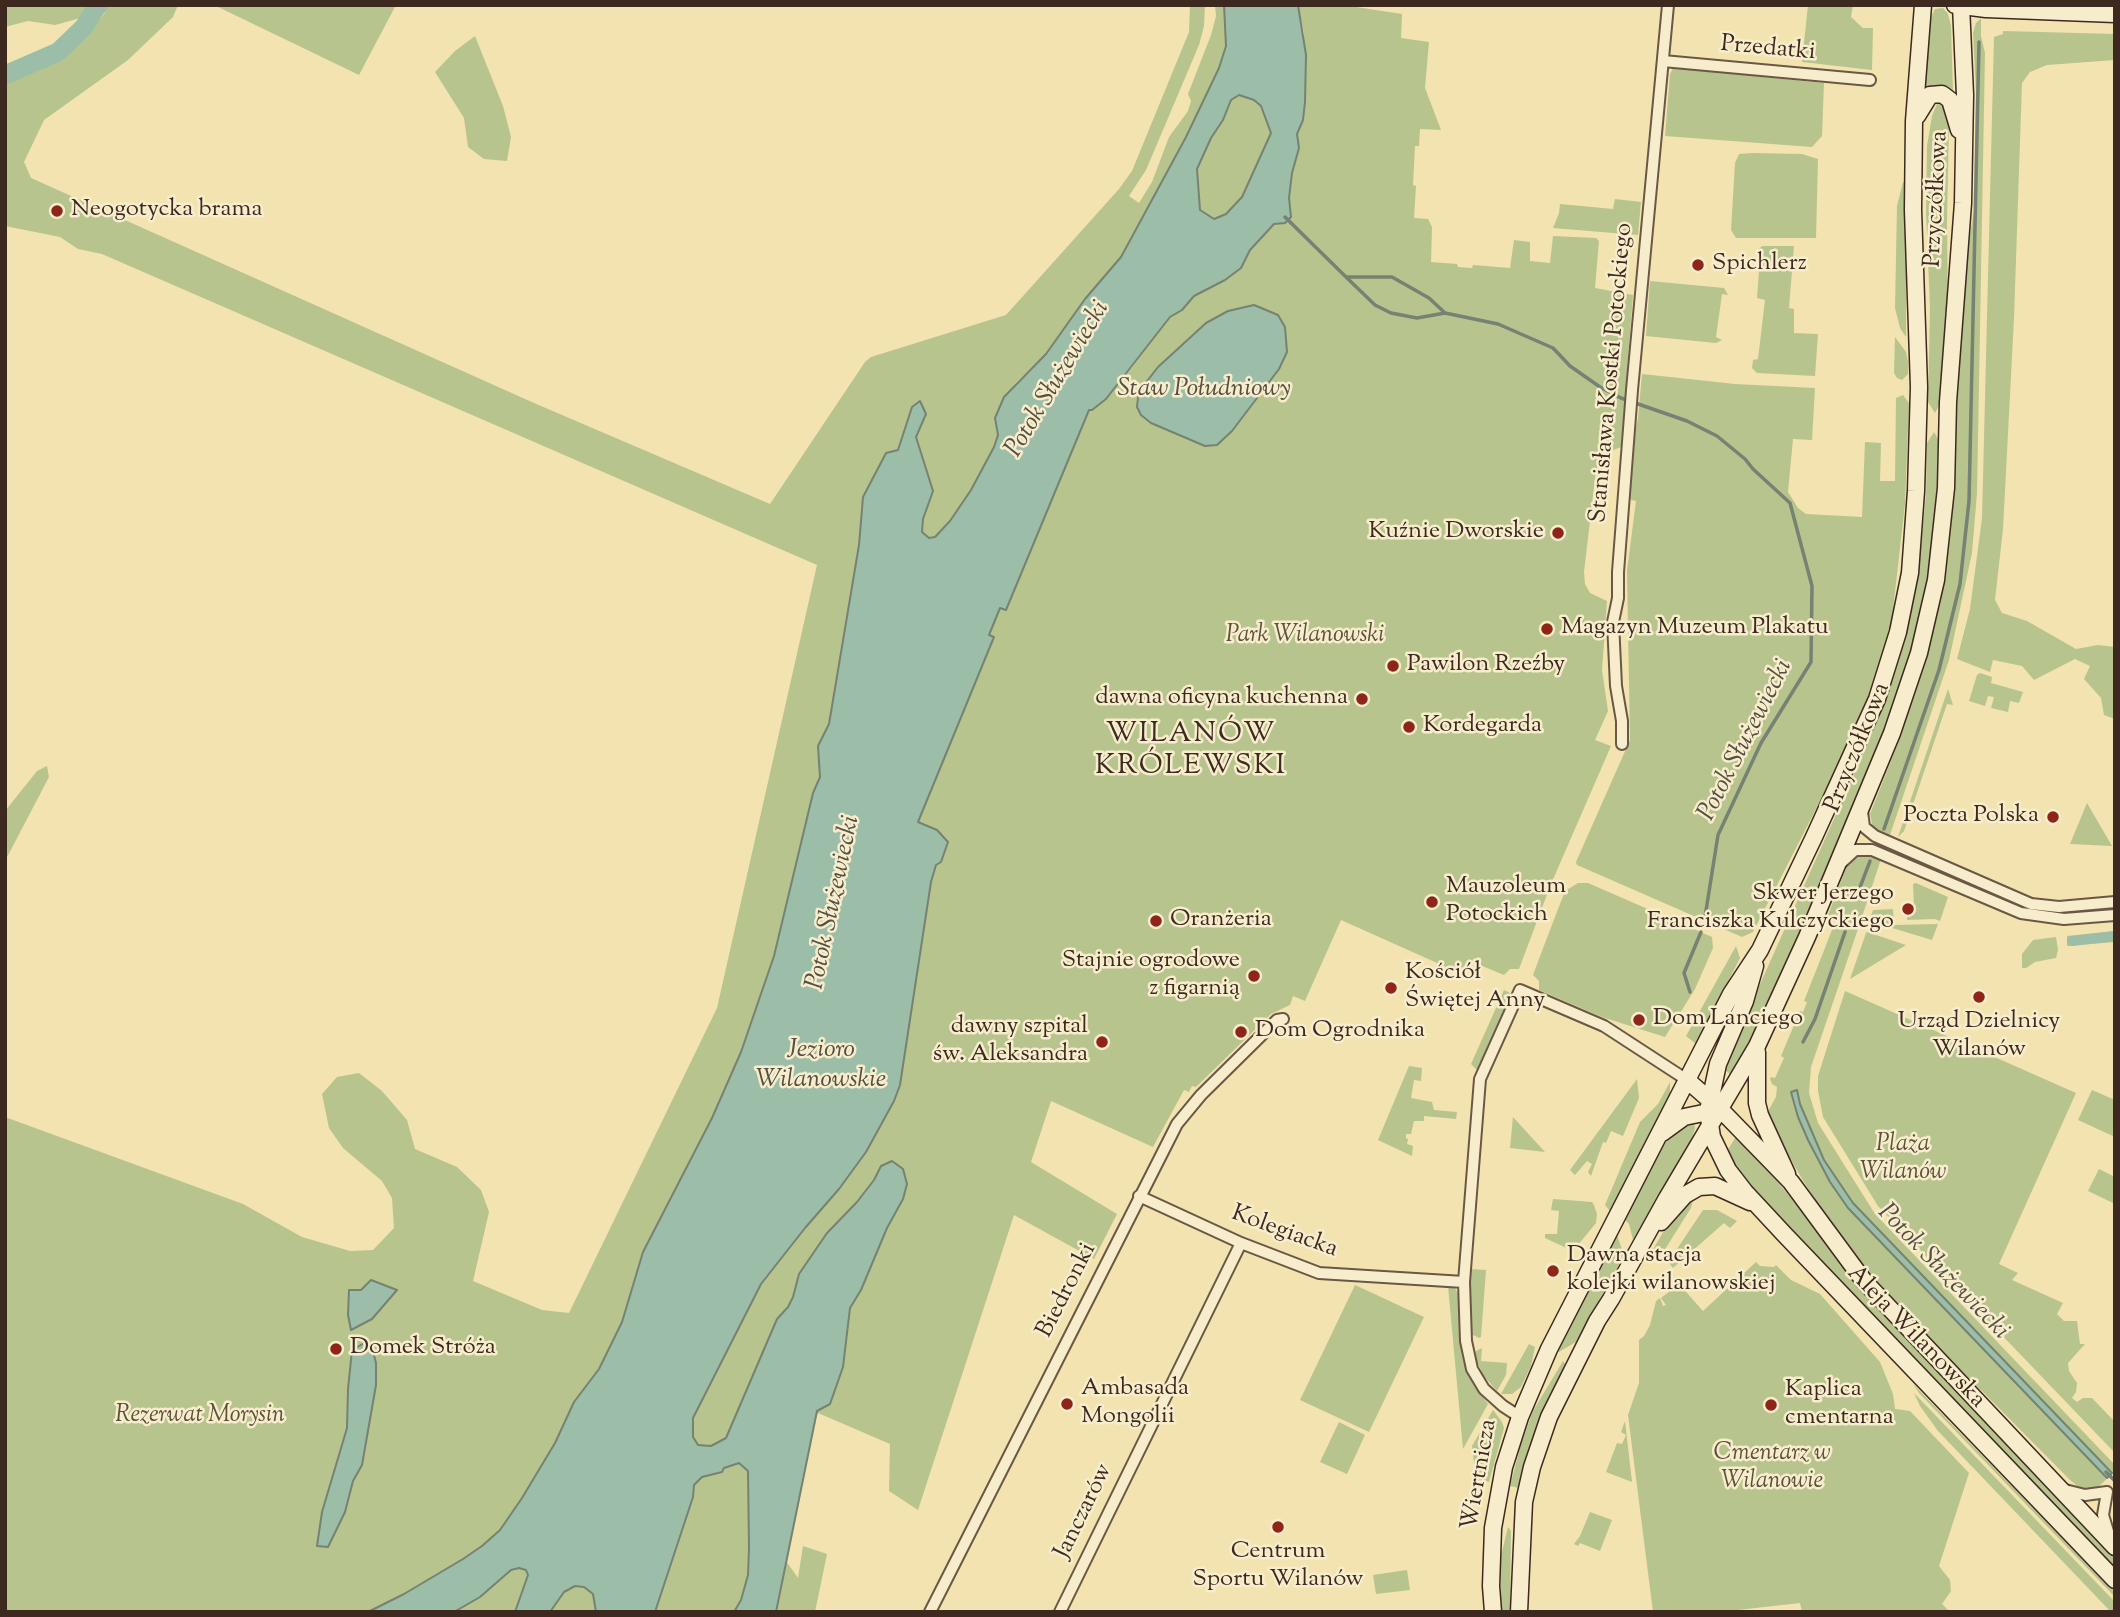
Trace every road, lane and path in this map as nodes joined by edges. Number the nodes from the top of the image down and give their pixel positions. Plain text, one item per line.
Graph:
1 (1668, 5) edge
2 (1923, 5) edge
3 (1959, 6) edge
4 (2115, 15) edge
5 (1663, 61) junction
6 (1870, 80) dead end
7 (1914, 121) junction
8 (1964, 145) junction
9 (1622, 744) dead end
10 (1863, 801) junction
11 (1831, 877) junction
12 (2115, 902) edge
13 (2115, 915) edge
14 (1760, 950) junction
15 (1283, 1019) dead end
16 (1757, 1046) junction
17 (1687, 1080) junction
18 (1713, 1107) junction
19 (1709, 1128) junction
20 (1658, 1137) junction
21 (1791, 1182) junction
22 (1139, 1196) junction
23 (1760, 1209) junction
24 (1643, 1242) junction
25 (1241, 1243) junction
26 (1464, 1282) junction
27 (1520, 1417) junction
28 (1542, 1437) joint
29 (2111, 1488) edge
30 (2059, 1489) junction
31 (2113, 1545) edge
32 (2115, 1580) edge
33 (930, 1612) edge
34 (1060, 1612) edge
35 (1493, 1612) edge
36 (1519, 1612) edge

1 - 5 street, Stanisława Kostki Potockiego
2 - 7 main road, Przyczółkowa
3 - 4 main road
3 - 8 main road, Przyczółkowa
5 - 6 street, Przedatki
5 - 9 street, Stanisława Kostki Potockiego
7 - 8 main road
7 - 14 main road, Przyczółkowa
8 - 10 main road, Przyczółkowa
10 - 11 main road, Przyczółkowa
10 - 12 street
11 - 13 street
11 - 16 main road, Przyczółkowa
14 - 17 main road, Przyczółkowa
14 - 18 main road
15 - 22 street, Biedronki
16 - 18 main road, Przyczółkowa
16 - 21 main road
17 - 18 main road, Aleja Wilanowska
17 - 20 main road, Przyczółkowa
17 - 26 street
18 - 19 main road, Przyczółkowa
18 - 20 main road
18 - 21 main road, Aleja Wilanowska
19 - 23 main road, Aleja Wilanowska
19 - 24 main road, Przyczółkowa
20 - 27 main road, Przyczółkowa
21 - 30 main road, Aleja Wilanowska
22 - 25 street, Kolegiacka
22 - 33 street, Biedronki
23 - 24 main road
23 - 32 main road, Aleja Wilanowska
24 - 28 main road, Przyczółkowa
25 - 26 street, Kolegiacka
25 - 34 street, Janczarów
26 - 27 street, Wiertnicza
27 - 35 main road, Wiertnicza
28 - 36 main road, Wiertnicza
29 - 30 street
29 - 31 street
30 - 31 main road, Aleja Wilanowska

